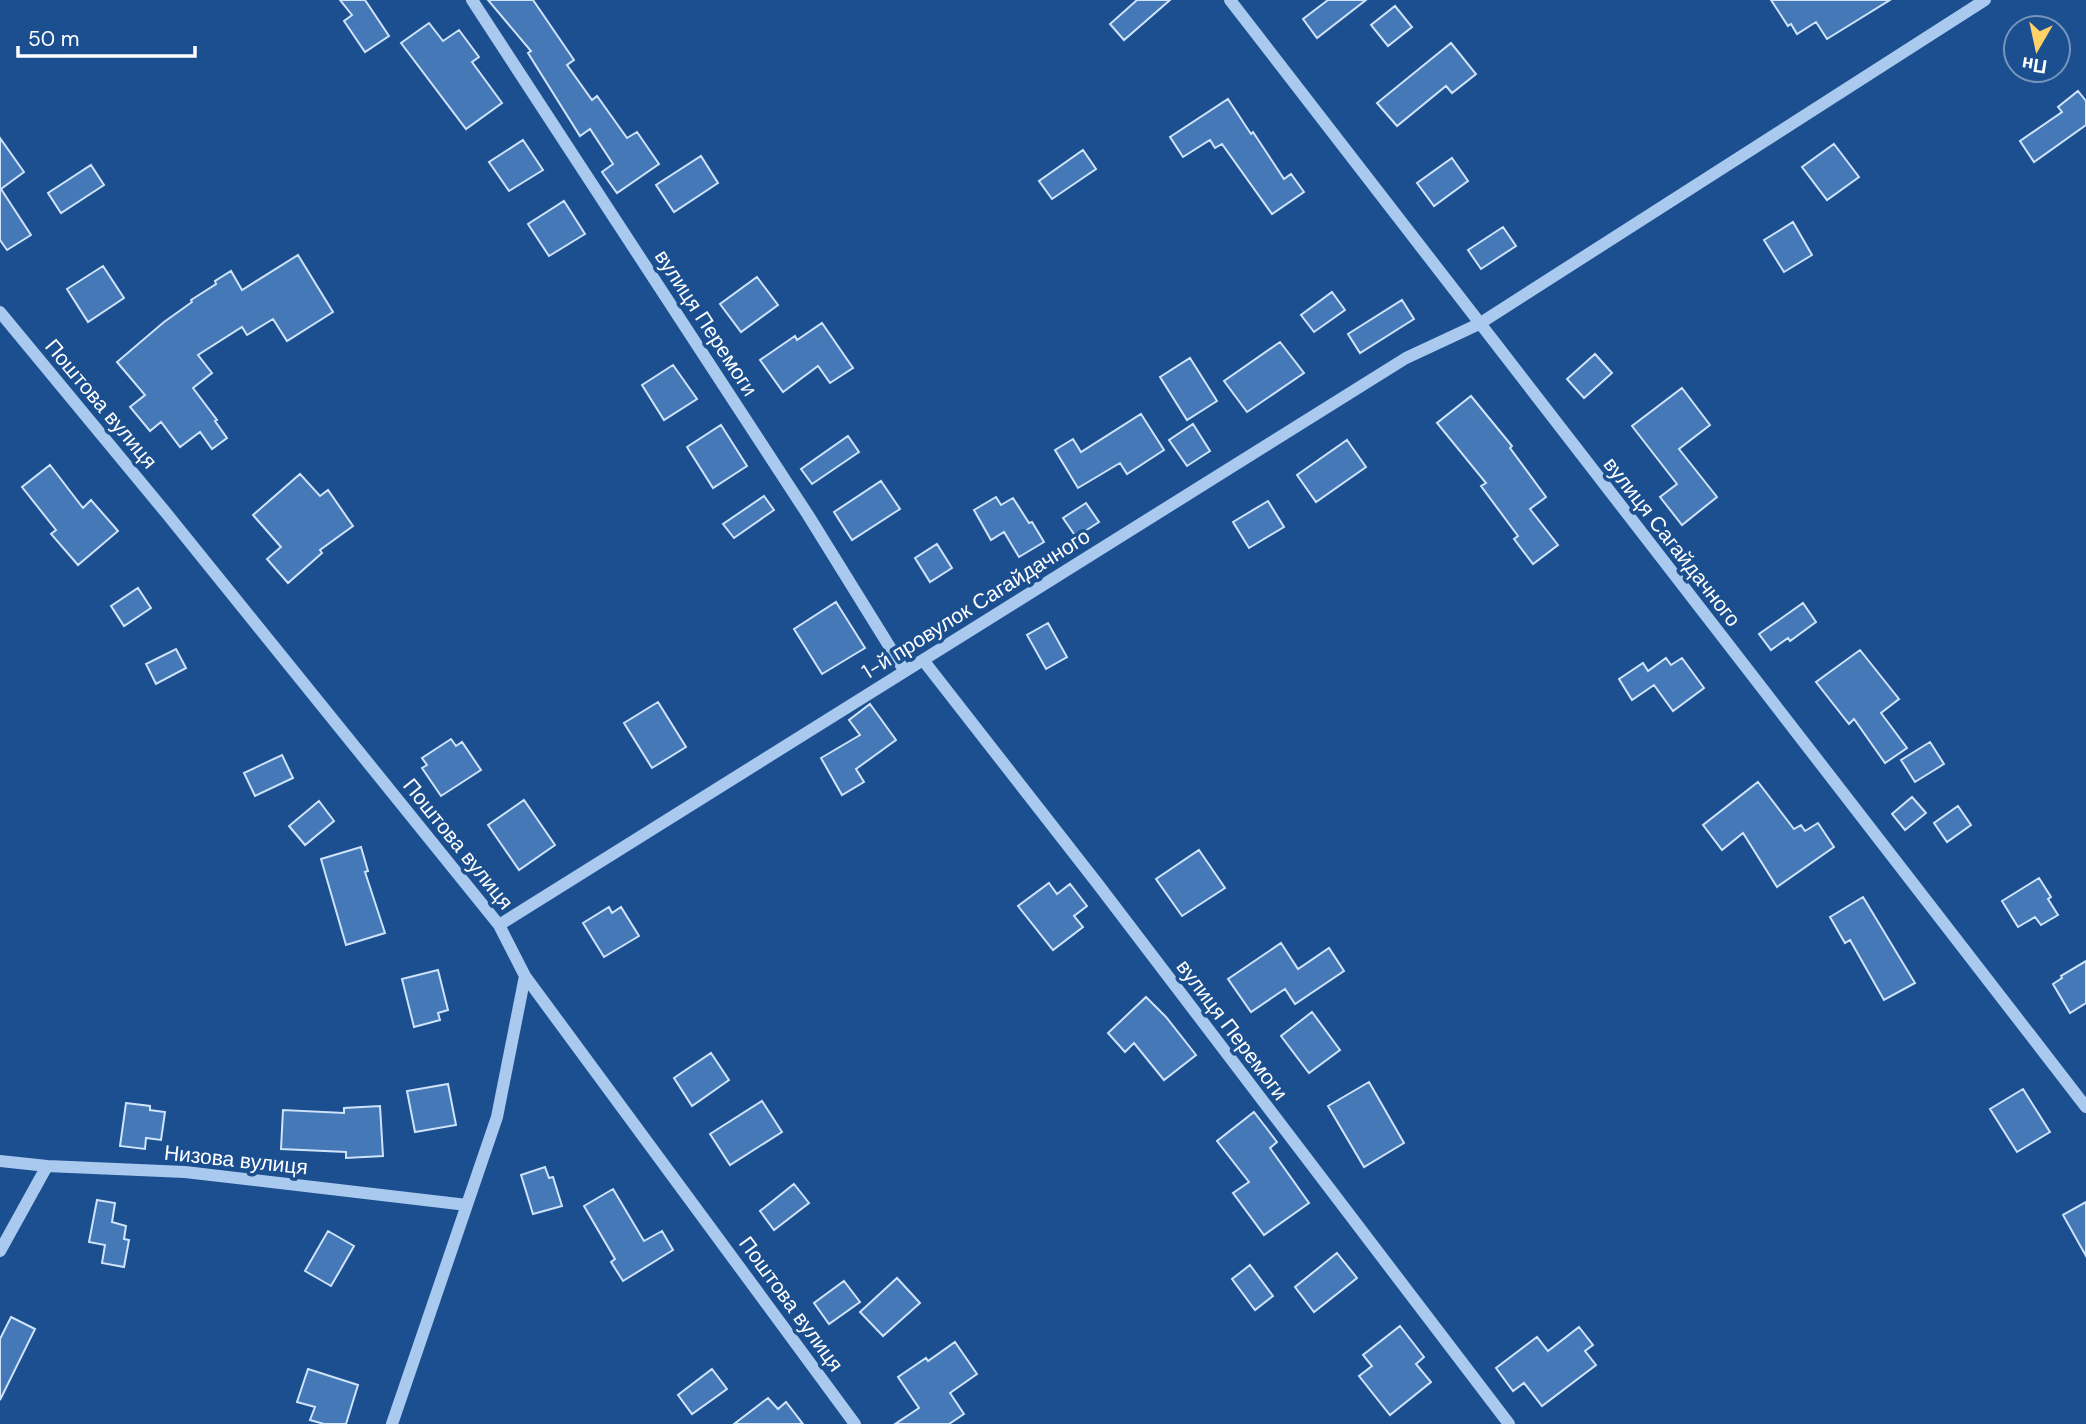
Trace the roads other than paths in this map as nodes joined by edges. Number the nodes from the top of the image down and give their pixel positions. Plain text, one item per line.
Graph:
1 (472, 0) edge
2 (1230, 0) edge
3 (1985, 0) edge
4 (0, 312) edge
5 (1479, 324) junction
6 (923, 660) junction
7 (904, 670) junction
8 (499, 925) junction
9 (525, 975) junction
10 (2086, 1107) edge
11 (0, 1161) edge
12 (47, 1166) junction
13 (467, 1205) junction
14 (0, 1251) edge
15 (392, 1424) edge
16 (855, 1424) edge
17 (1509, 1424) edge

1 - 7 street, вулиця Перемоги
2 - 5 street, вулиця Сагайдачного
3 - 5 street, 1-й провулок Сагайдачного
4 - 8 street, Поштова вулиця
5 - 6 street, 1-й провулок Сагайдачного
5 - 10 street, вулиця Сагайдачного
6 - 7 street, 1-й провулок Сагайдачного
6 - 17 street, вулиця Перемоги
7 - 8 street, 1-й провулок Сагайдачного
8 - 9 street, Поштова вулиця
9 - 13 street
9 - 16 street, Поштова вулиця
11 - 12 street, Низова вулиця
12 - 13 street, Низова вулиця
12 - 14 street
13 - 15 street

